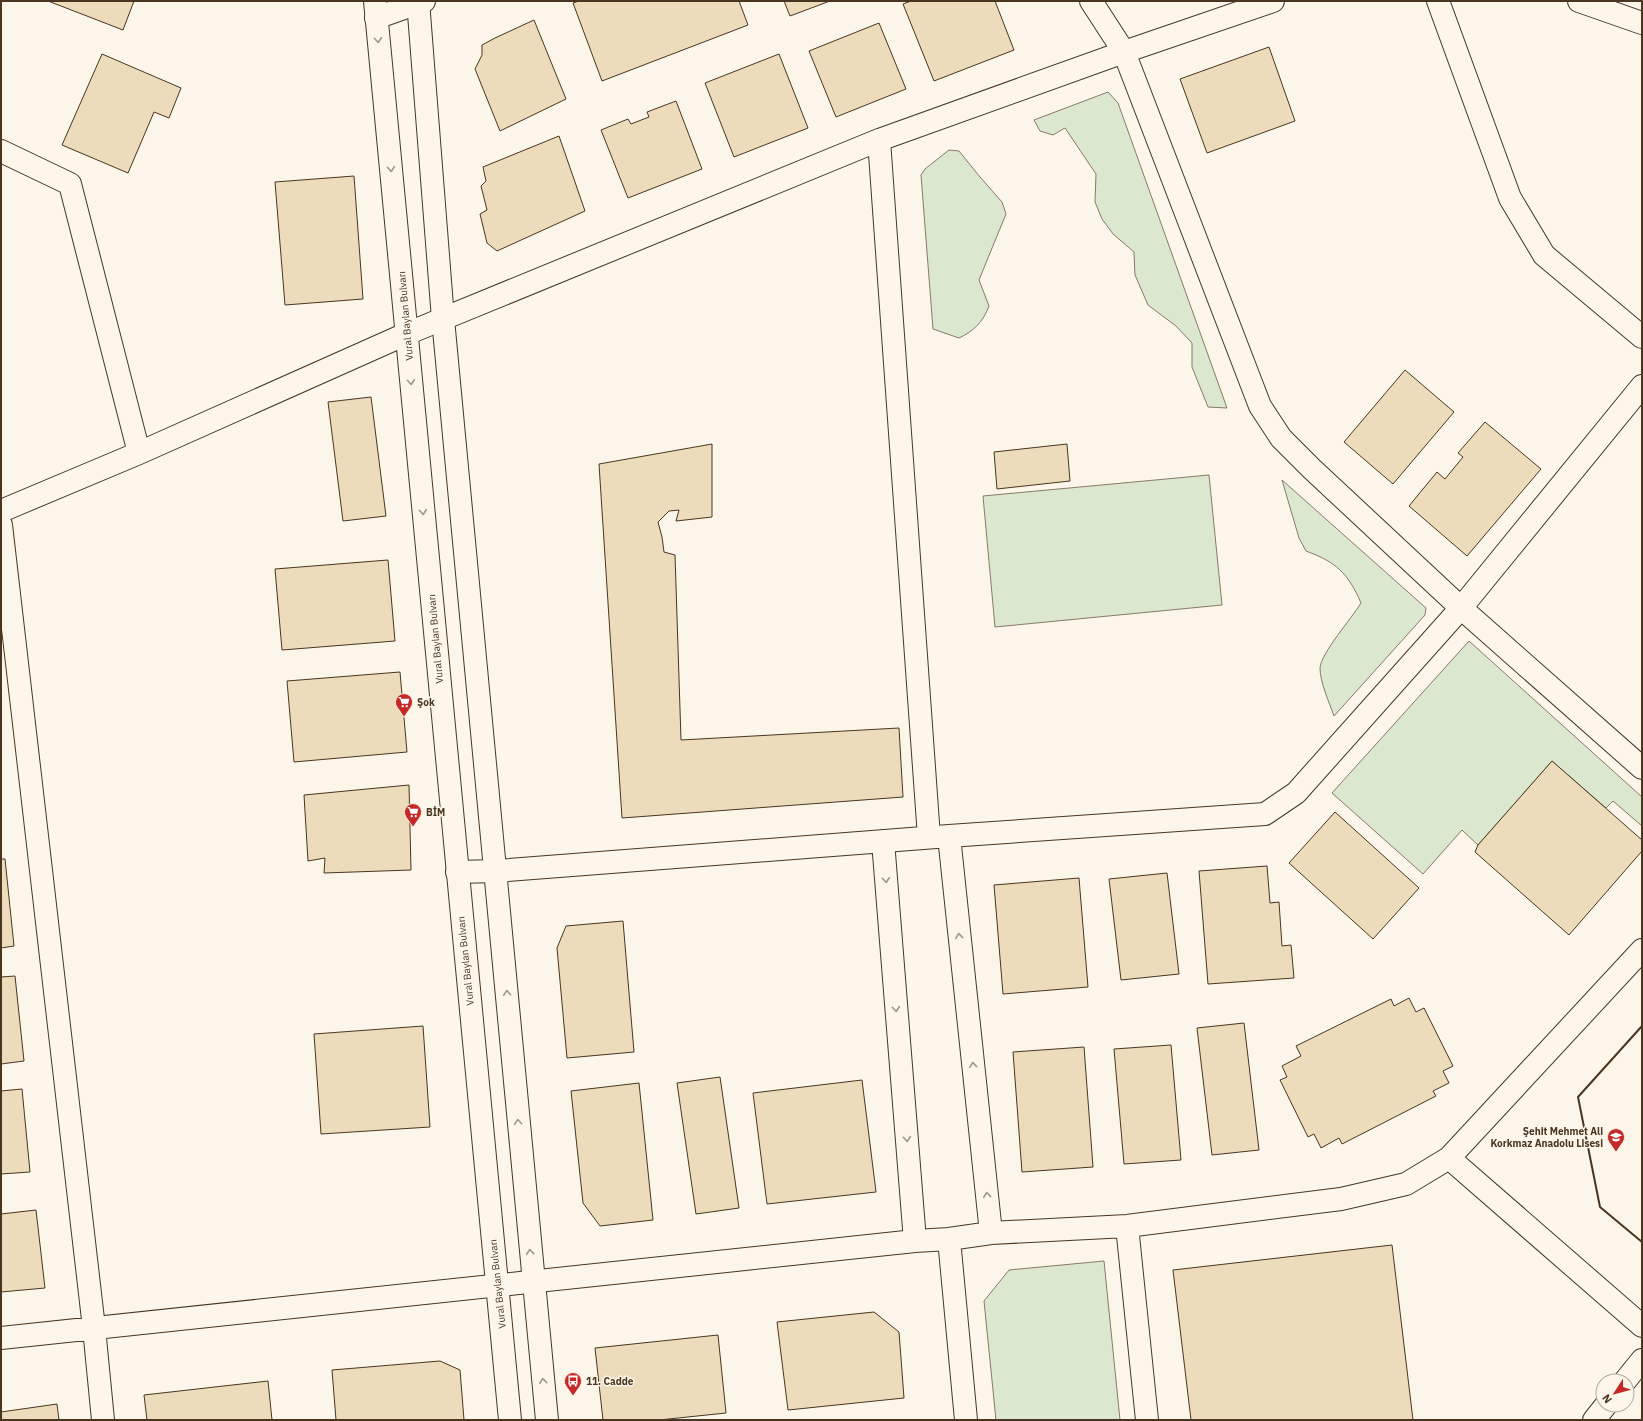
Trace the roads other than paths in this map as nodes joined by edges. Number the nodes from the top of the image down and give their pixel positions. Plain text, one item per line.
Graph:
1 (1091, 1) edge
2 (1273, 1) edge
3 (1438, 1) edge
4 (1579, 1) edge
5 (420, 2) edge
6 (376, 9) edge
7 (1642, 23) edge
8 (1124, 52) junction
9 (879, 140) junction
10 (1, 151) edge
11 (443, 319) junction
12 (406, 334) junction
13 (1642, 337) edge
14 (1642, 386) edge
15 (139, 453) junction
16 (1, 511) edge
17 (1, 525) edge
18 (1460, 608) junction
19 (1642, 768) edge
20 (939, 837) junction
21 (883, 841) junction
22 (496, 871) junction
23 (457, 872) junction
24 (1642, 950) edge
25 (1449, 1158) junction
26 (1126, 1226) junction
27 (991, 1234) junction
28 (949, 1239) junction
29 (915, 1240) junction
30 (533, 1282) junction
31 (497, 1286) junction
32 (1642, 1326) edge
33 (94, 1328) junction
34 (1, 1338) edge
35 (1642, 1360) edge
36 (1631, 1373) edge
37 (103, 1420) edge
38 (510, 1420) edge
39 (547, 1420) edge
40 (966, 1420) edge
41 (1147, 1420) edge

1 - 8 street
2 - 8 street
3 - 13 street
4 - 7 street
5 - 6 street
5 - 11 street
6 -> 12 street, Vural Baylan Bulvarı
8 - 9 street
8 - 18 street
9 - 11 street
9 - 20 street
10 - 15 street
11 - 12 street
11 - 22 street
12 - 15 street
12 -> 23 street, Vural Baylan Bulvarı
14 - 18 street
15 - 16 street
17 - 33 street
18 - 19 street
18 - 20 street
20 - 21 street
27 -> 20 street
21 - 22 street
21 -> 29 street
22 - 23 street
30 -> 22 street
23 - 31 street, Vural Baylan Bulvarı
24 - 25 street
25 - 26 street
25 - 32 street
26 - 27 street
26 - 41 street
27 - 28 street
28 - 29 street
28 - 40 street
29 - 30 street
30 - 31 street
39 -> 30 street
31 - 33 street
31 - 38 street, Vural Baylan Bulvarı
33 - 34 street
33 - 37 street
35 - 36 street

